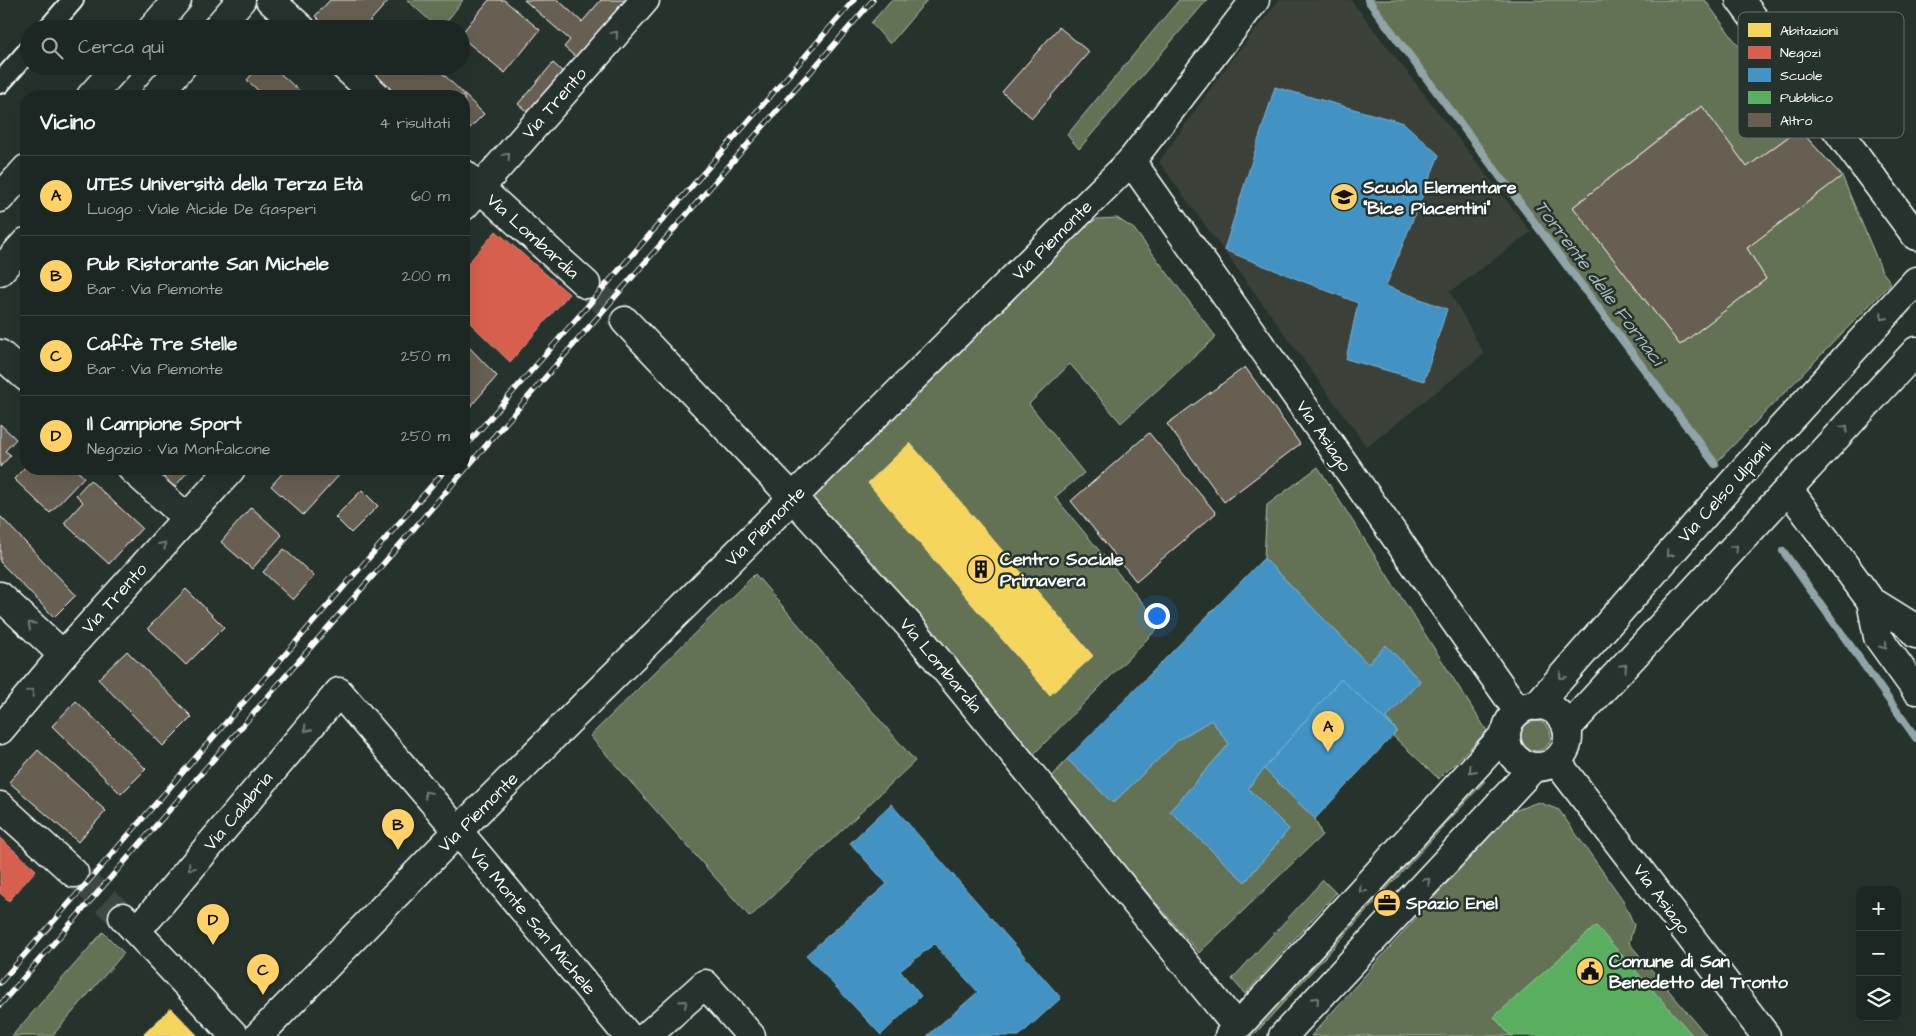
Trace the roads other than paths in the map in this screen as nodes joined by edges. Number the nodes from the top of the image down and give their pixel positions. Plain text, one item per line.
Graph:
1 (73, 0) edge
2 (178, 0) edge
3 (241, 0) edge
4 (270, 0) edge
5 (645, 0) edge
6 (1255, 0) edge
7 (1740, 0) edge
8 (1749, 12) edge
9 (56, 20) edge
10 (160, 20) edge
11 (224, 20) edge
12 (292, 20) edge
13 (20, 60) edge
14 (110, 75) edge
15 (174, 75) edge
16 (354, 75) edge
17 (0, 83) edge
18 (96, 90) edge
19 (161, 90) edge
20 (371, 90) edge
21 (1843, 138) edge
22 (1131, 161) junction
23 (20, 176) edge
24 (470, 188) edge
25 (470, 190) edge
26 (0, 198) edge
27 (1916, 236) edge
28 (20, 249) edge
29 (0, 271) edge
30 (1916, 281) edge
31 (586, 284) tunnel mouth
32 (625, 321) tunnel mouth
33 (1916, 351) edge
34 (0, 354) edge
35 (20, 372) edge
36 (139, 475) edge
37 (226, 475) edge
38 (1789, 490) junction
39 (793, 498) junction
40 (187, 518) junction
41 (0, 596) edge
42 (1871, 600) junction
43 (1916, 634) edge
44 (63, 655) junction
45 (1916, 690) edge
46 (339, 692) joint
47 (1527, 708) junction
48 (1567, 728) junction
49 (0, 730) edge
50 (1505, 734) junction
51 (1545, 765) junction
52 (0, 806) edge
53 (458, 831) junction
54 (74, 873) tunnel mouth
55 (1233, 1032) edge
56 (234, 1036) edge
57 (258, 1036) edge
58 (628, 1036) edge
59 (647, 1036) edge
60 (751, 1036) edge
61 (1283, 1036) edge
62 (1766, 1036) edge

1 - 9 street
2 - 10 street
3 - 11 street
4 - 12 street
24 -> 5 street, Via Trento
6 - 22 street, Via Piemonte
7 - 8 street
13 - 17 street
14 - 18 street
15 - 19 street
16 - 20 street
21 - 27 street
22 - 39 street, Via Piemonte
22 - 47 street, Via Asiago
23 - 26 street
25 - 31 street, Via Lombardia
28 - 29 street
30 -> 47 street, Via Celso Ulpiani
32 - 39 street, Via Lombardia
38 -> 33 street
34 - 35 street
36 - 40 street
37 - 40 street, Via Trento
38 - 42 street
48 -> 38 street
39 - 53 street, Via Piemonte
39 - 55 street, Via Lombardia
44 -> 40 street, Via Trento
44 -> 41 street
42 - 43 street
42 -> 45 street
49 -> 44 street, Via Trento
53 -> 46 street, Via Monte San Michele
46 -> 56 street, Via Calabria
47 - 48 street
47 - 50 street
48 - 51 street
50 - 51 street
50 -> 55 street
61 -> 51 street
51 - 62 street, Via Asiago
52 - 54 street
53 - 57 street, Via Piemonte
53 - 58 street, Via Monte San Michele
59 -> 60 street

